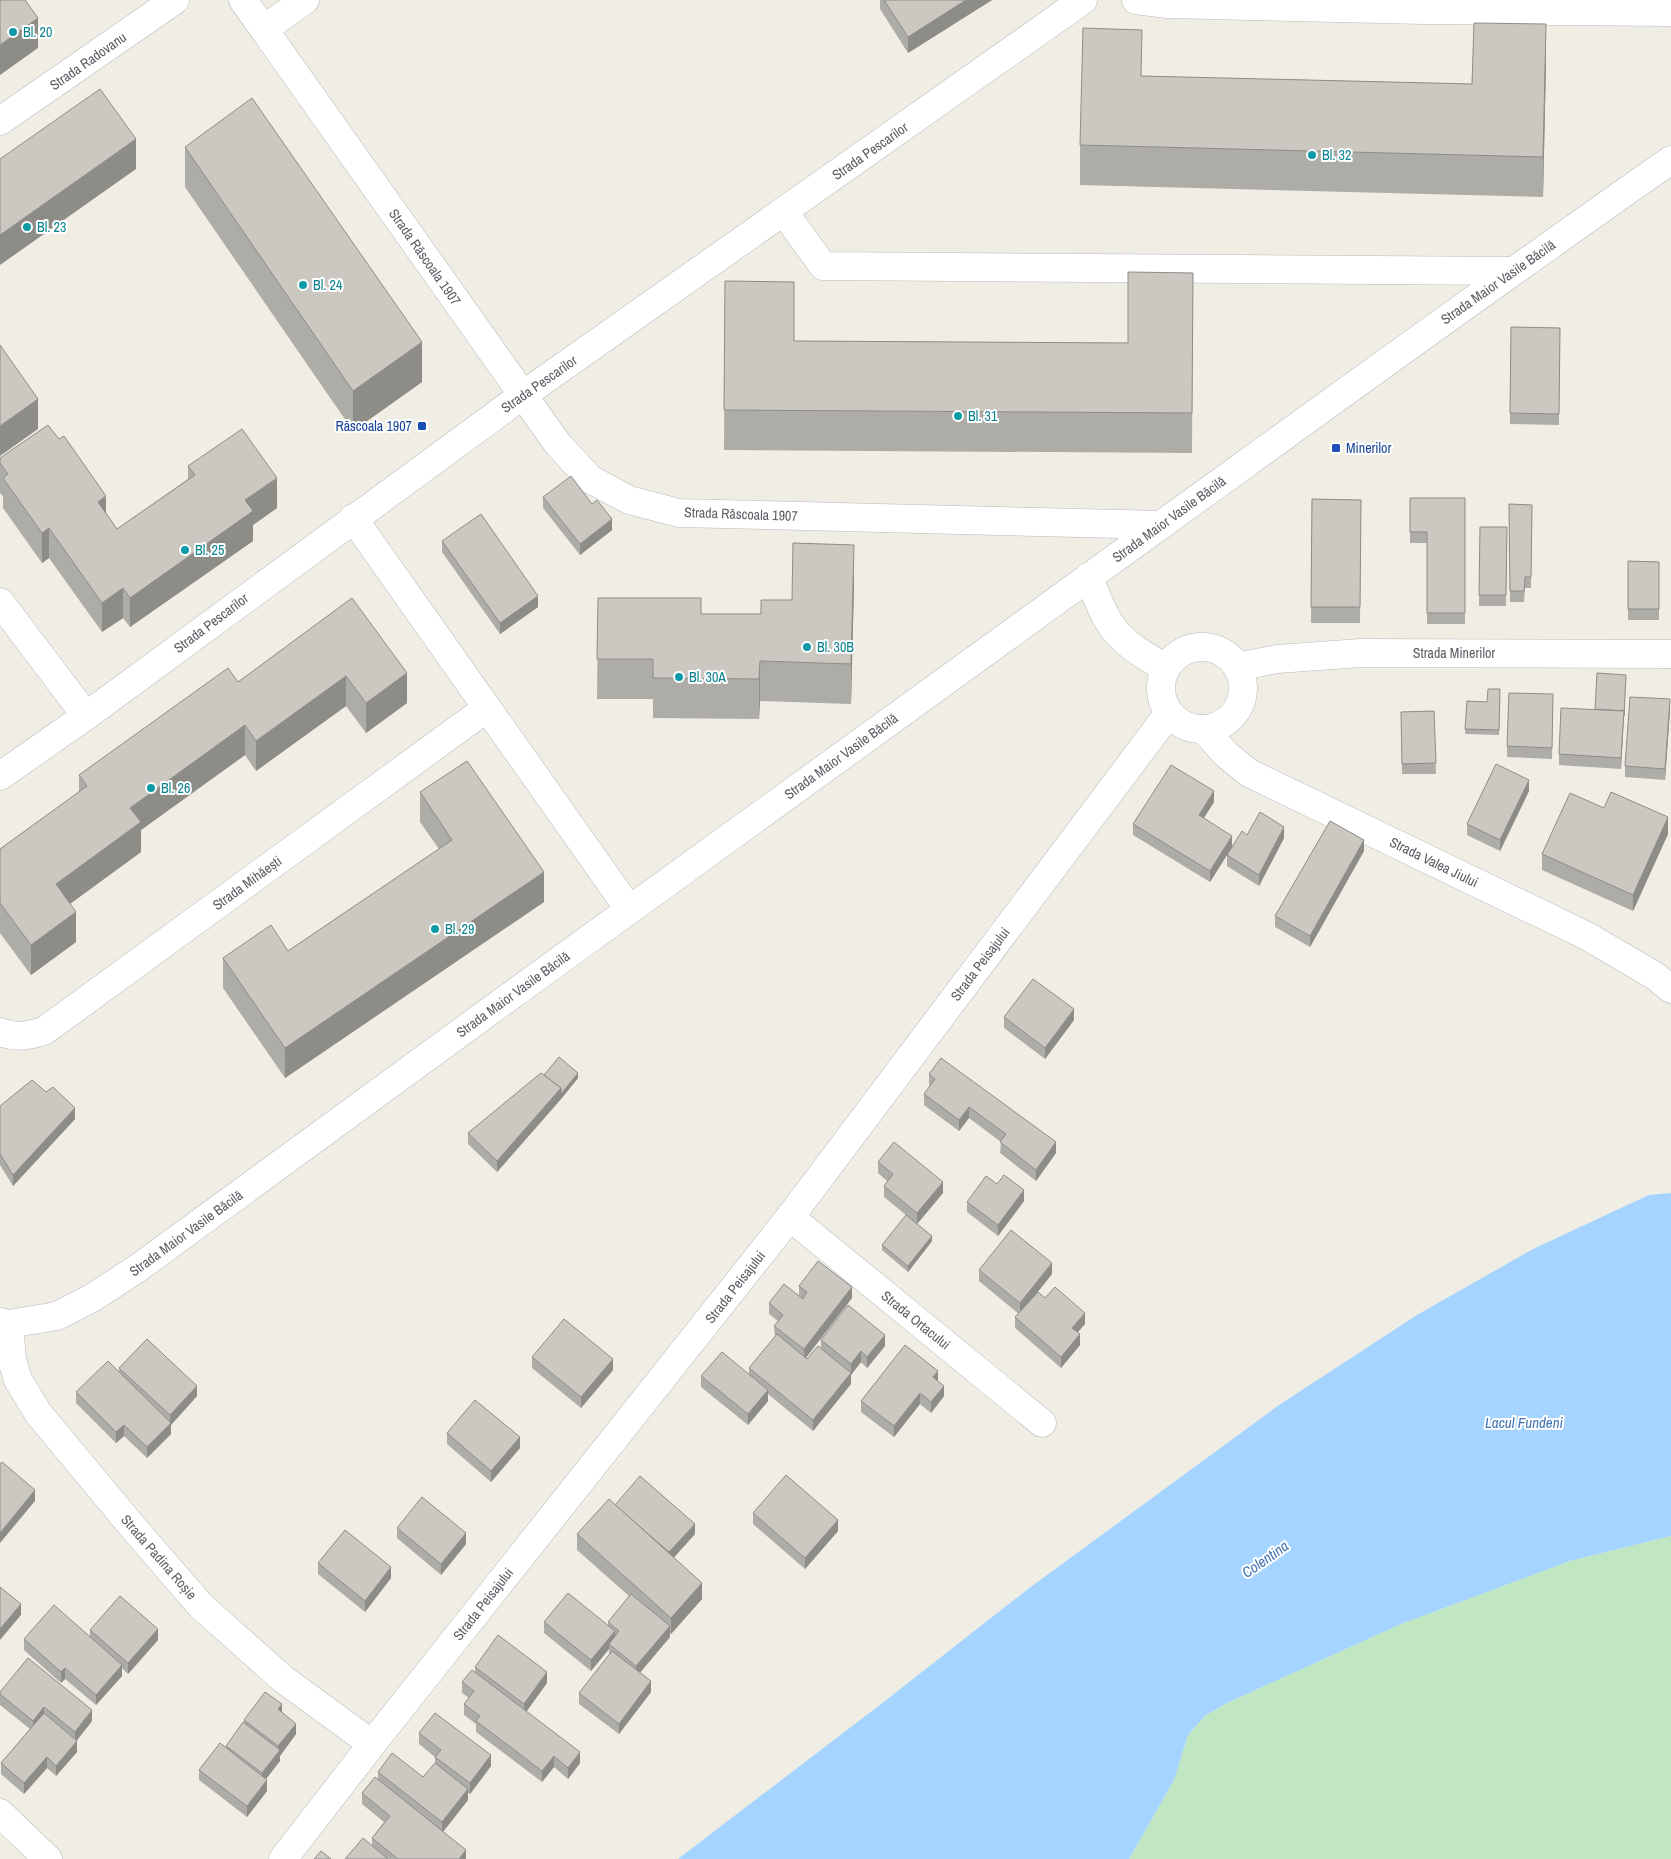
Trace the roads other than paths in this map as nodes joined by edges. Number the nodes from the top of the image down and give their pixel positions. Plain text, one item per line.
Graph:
1 (176, 0) edge
2 (243, 0) edge
3 (305, 0) edge
4 (1083, 0) edge
5 (1136, 0) edge
6 (1671, 12) edge
7 (264, 29) junction
8 (0, 121) edge
9 (1671, 160) edge
10 (784, 212) junction
11 (1513, 271) junction
12 (523, 394) junction
13 (353, 518) junction
14 (1161, 525) junction
15 (1088, 577) junction
16 (0, 602) edge
17 (1671, 654) edge
18 (1237, 667) junction
19 (1166, 668) junction
20 (487, 708) junction
21 (1169, 713) junction
22 (86, 716) junction
23 (1203, 729) junction
24 (0, 776) edge
25 (629, 909) junction
26 (1671, 989) edge
27 (0, 1032) edge
28 (790, 1217) junction
29 (5, 1323) edge
30 (1042, 1423) dead end
31 (372, 1744) junction
32 (6, 1818) edge
33 (287, 1856) edge
34 (48, 1859) edge

1 - 8 street, Strada Radovanu
2 - 7 street, Strada Răscoala 1907
3 - 7 street
4 - 10 street, Strada Pescarilor
5 - 6 street
7 - 12 street, Strada Răscoala 1907
9 - 11 street, Strada Maior Vasile Băcilă
10 - 11 street
10 - 12 street, Strada Pescarilor
11 - 14 street, Strada Maior Vasile Băcilă
12 - 13 street, Strada Pescarilor
12 - 14 street, Strada Răscoala 1907
13 - 20 street
13 - 22 street, Strada Pescarilor
14 - 15 street, Strada Maior Vasile Băcilă
15 - 19 street
15 - 25 street, Strada Maior Vasile Băcilă
16 - 22 street
17 - 18 street, Strada Minerilor
18 - 19 street
18 - 23 street
19 - 21 street
20 - 25 street
20 - 27 street, Strada Mihăești
21 - 23 street
21 - 28 street, Strada Peisajului
22 - 24 street, Strada Pescarilor
23 - 26 street, Strada Valea Jiului
25 - 29 street, Strada Maior Vasile Băcilă
28 - 30 street, Strada Ortacului
28 - 31 street, Strada Peisajului
29 - 31 street, Strada Padina Roșie
31 - 33 street, Strada Peisajului
32 - 34 street

